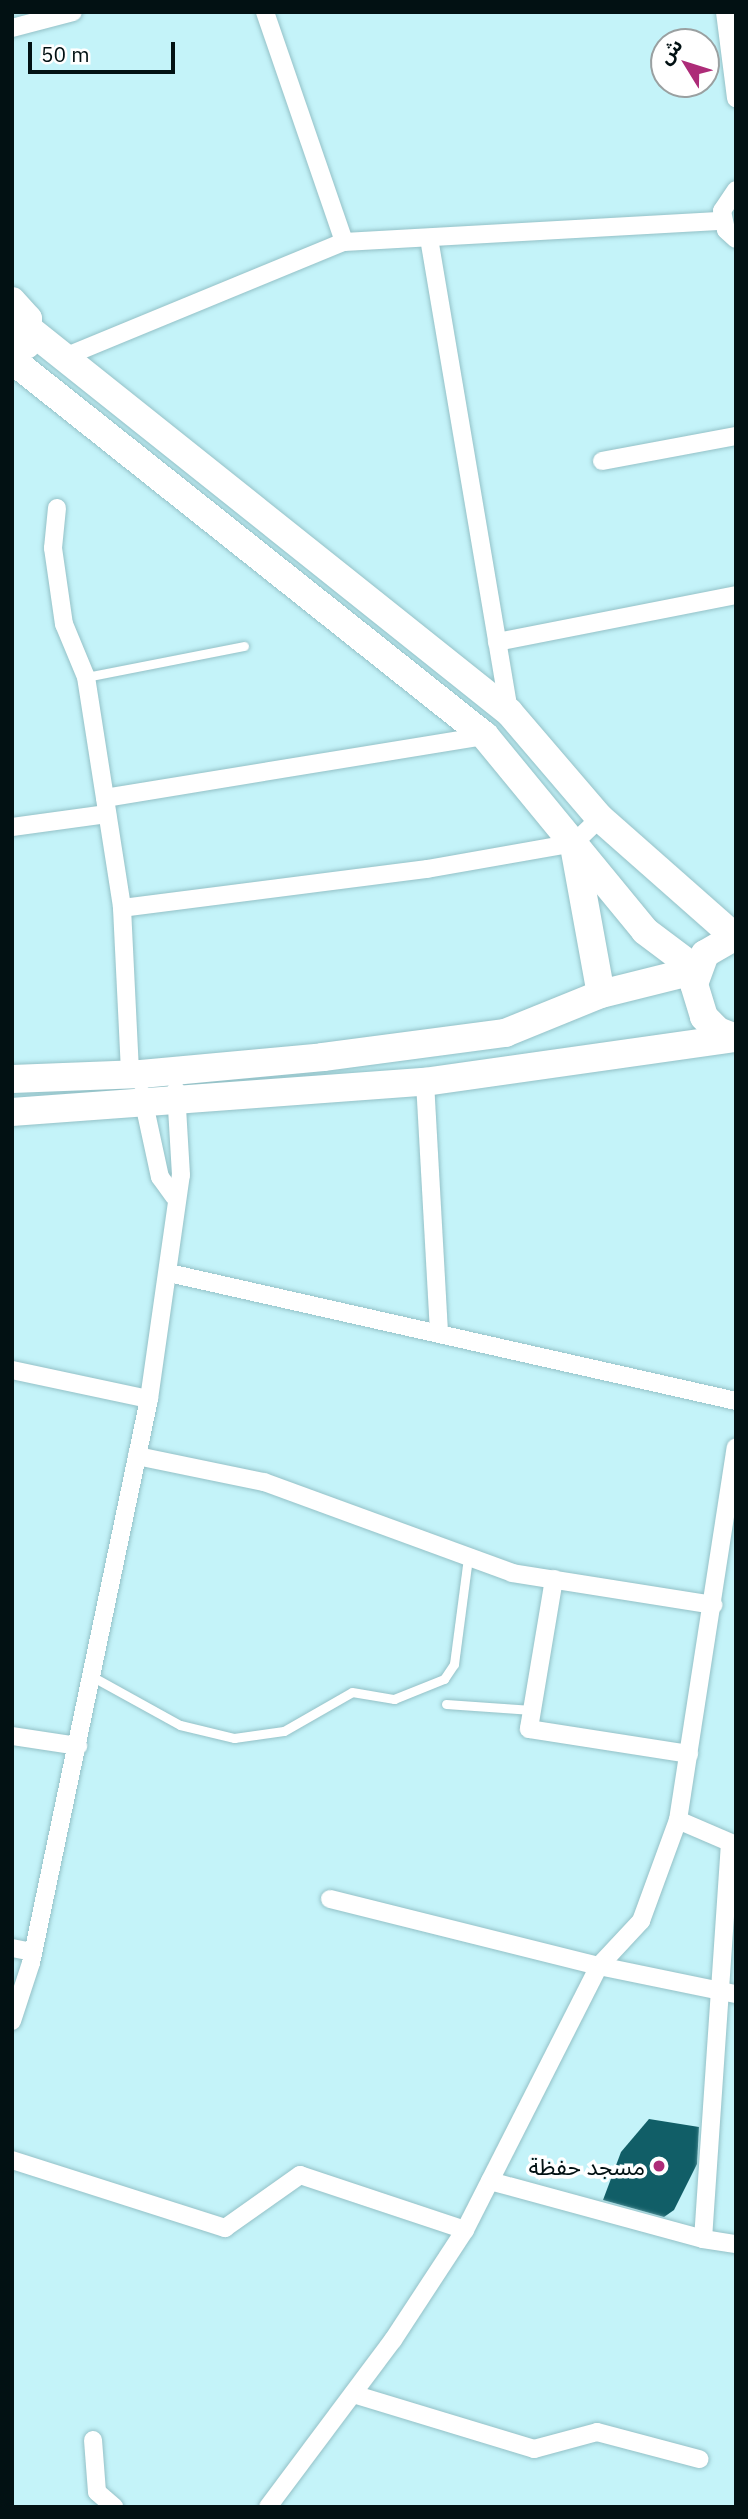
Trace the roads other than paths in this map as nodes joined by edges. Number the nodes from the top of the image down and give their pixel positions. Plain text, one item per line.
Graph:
1 (74, 12) edge
2 (265, 12) edge
3 (725, 12) edge
4 (12, 29) edge
5 (736, 98) edge
6 (736, 190) edge
7 (722, 220) junction
8 (429, 238) junction
9 (736, 239) edge
10 (344, 242) junction
11 (12, 301) edge
12 (30, 330) junction
13 (62, 358) junction
14 (12, 360) edge
15 (736, 436) edge
16 (602, 461) dead end
17 (57, 508) dead end
18 (736, 594) edge
19 (497, 642) junction
20 (244, 646) dead end
21 (86, 677) junction
22 (509, 712) junction
23 (485, 736) junction
24 (106, 806) junction
25 (600, 818) junction
26 (12, 827) edge
27 (574, 843) junction
28 (122, 908) junction
29 (735, 936) edge
30 (697, 970) junction
31 (601, 994) junction
32 (736, 1038) edge
33 (175, 1069) junction
34 (135, 1074) junction
35 (12, 1079) edge
36 (425, 1082) junction
37 (176, 1102) junction
38 (143, 1104) junction
39 (12, 1112) edge
40 (174, 1196) junction
41 (169, 1273) junction
42 (439, 1331) junction
43 (12, 1370) edge
44 (149, 1399) junction
45 (736, 1401) edge
46 (736, 1447) edge
47 (137, 1456) junction
48 (468, 1558) junction
49 (554, 1579) junction
50 (713, 1605) junction
51 (93, 1676) junction
52 (446, 1704) dead end
53 (532, 1710) junction
54 (12, 1736) edge
55 (78, 1746) junction
56 (689, 1754) junction
57 (678, 1820) junction
58 (733, 1844) edge
59 (330, 1899) dead end
60 (12, 1948) edge
61 (33, 1952) junction
62 (599, 1966) junction
63 (728, 1992) edge
64 (12, 2021) edge
65 (12, 2160) edge
66 (490, 2181) junction
67 (465, 2230) junction
68 (703, 2239) junction
69 (736, 2244) edge
70 (353, 2394) junction
71 (93, 2440) dead end
72 (699, 2459) dead end
73 (114, 2507) edge
74 (268, 2507) edge

1 - 4 street
2 - 10 street
3 - 5 street
6 - 7 street
7 - 8 street
7 - 9 street
8 - 10 street
8 - 19 street
10 - 13 street
11 - 12 main road
12 - 13 main road
12 - 14 main road
13 - 22 main road
14 - 23 main road
15 - 16 street
17 - 21 street
18 - 19 street
19 - 22 street
20 - 21 lane
21 - 24 street
22 - 25 main road
23 - 24 street
23 - 27 main road
24 - 26 street
24 - 28 street
25 - 27 street
25 - 29 main road
27 - 28 street
27 - 30 main road
27 - 31 main road
28 - 34 street
29 - 30 main road
30 - 31 main road
30 - 32 main road
31 - 33 main road
32 - 36 main road
33 - 34 main road
33 - 37 street
34 - 35 main road
34 - 38 street
36 - 37 main road
36 - 42 street
37 - 38 main road
37 - 40 street
38 - 39 main road
38 - 40 street
40 - 41 street
41 - 42 street
41 - 44 street
42 - 45 street
43 - 44 street
44 - 47 street
46 - 50 street
47 - 48 street
47 - 51 street
48 - 49 street
48 - 51 lane
49 - 50 street
49 - 53 street
50 - 56 street
51 - 55 street
52 - 53 lane
53 - 56 street
54 - 55 street
55 - 61 street
56 - 57 street
57 - 58 street
57 - 62 street
58 - 63 street
59 - 62 street
60 - 61 street
61 - 64 street
62 - 63 street
62 - 66 street
63 - 68 street
65 - 67 street
66 - 67 street
66 - 68 street
67 - 70 street
68 - 69 street
70 - 72 street
70 - 74 street
71 - 73 street

